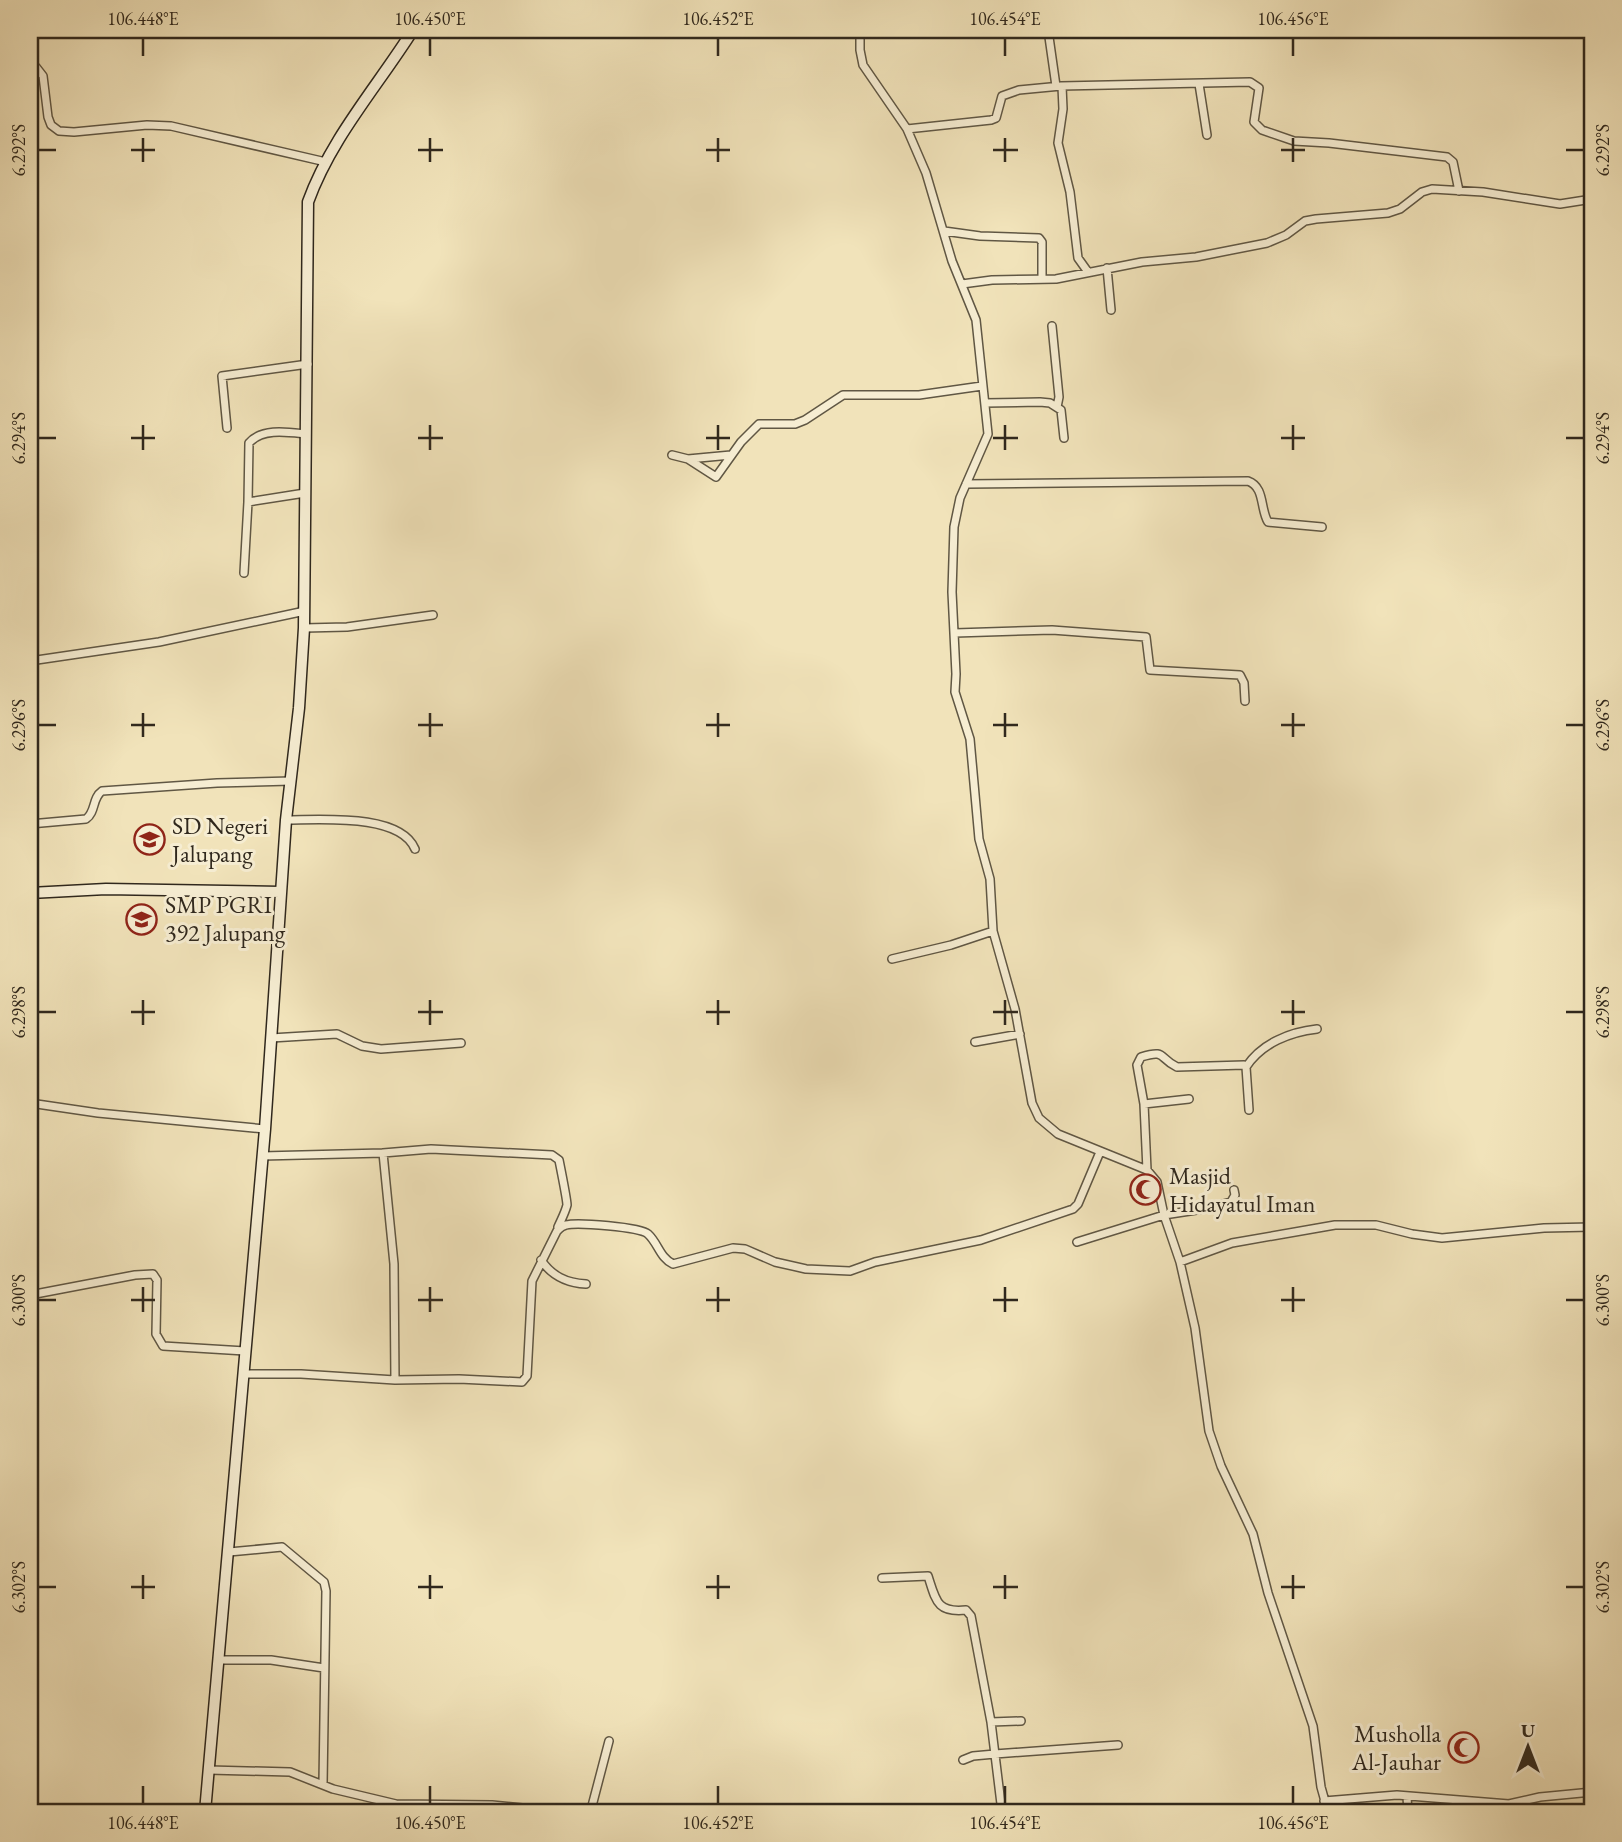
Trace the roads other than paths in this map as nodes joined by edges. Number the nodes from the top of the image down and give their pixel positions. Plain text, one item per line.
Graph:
1 (413, 30) edge
2 (860, 30) edge
3 (1048, 30) edge
4 (30, 66) edge
5 (1199, 84) junction
6 (1059, 86) junction
7 (906, 129) junction
8 (1207, 135) dead end
9 (326, 162) junction
10 (1459, 191) junction
11 (1592, 199) edge
12 (944, 231) junction
13 (1107, 268) junction
14 (1088, 272) junction
15 (1042, 278) junction
16 (962, 284) junction
17 (1111, 310) dead end
18 (1052, 327) dead end
19 (308, 364) junction
20 (982, 386) junction
21 (985, 403) junction
22 (1057, 407) junction
23 (227, 429) dead end
24 (306, 433) junction
25 (1064, 438) dead end
26 (672, 455) dead end
27 (731, 455) junction
28 (688, 458) junction
29 (966, 484) junction
30 (305, 494) junction
31 (248, 502) junction
32 (1322, 527) dead end
33 (244, 573) dead end
34 (306, 611) junction
35 (433, 615) dead end
36 (304, 628) junction
37 (955, 633) junction
38 (30, 661) edge
39 (1245, 701) dead end
40 (291, 781) junction
41 (286, 820) junction
42 (30, 824) edge
43 (415, 849) dead end
44 (281, 892) junction
45 (30, 893) edge
46 (993, 931) junction
47 (892, 958) dead end
48 (1317, 1029) dead end
49 (1020, 1034) junction
50 (271, 1038) junction
51 (975, 1042) dead end
52 (461, 1043) dead end
53 (1246, 1067) junction
54 (1189, 1099) dead end
55 (30, 1103) edge
56 (1144, 1104) junction
57 (1249, 1110) dead end
58 (265, 1129) junction
59 (1100, 1152) junction
60 (383, 1153) junction
61 (262, 1156) junction
62 (1147, 1170) junction
63 (1234, 1190) dead end
64 (1164, 1215) junction
65 (1592, 1227) edge
66 (557, 1231) junction
67 (1077, 1242) dead end
68 (541, 1260) junction
69 (1180, 1262) junction
70 (586, 1284) dead end
71 (30, 1295) edge
72 (245, 1351) junction
73 (243, 1374) junction
74 (395, 1380) junction
75 (229, 1552) junction
76 (882, 1578) dead end
77 (219, 1660) junction
78 (324, 1668) junction
79 (1021, 1721) dead end
80 (991, 1722) junction
81 (609, 1741) dead end
82 (1118, 1745) dead end
83 (995, 1754) junction
84 (963, 1760) dead end
85 (209, 1770) junction
86 (323, 1784) junction
87 (1592, 1792) edge
88 (1407, 1797) junction
89 (1324, 1801) junction
90 (205, 1812) edge
91 (562, 1812) edge
92 (582, 1812) edge
93 (1002, 1812) edge
94 (1328, 1812) edge
95 (1408, 1812) edge

1 - 9 street
2 - 7 street
3 - 6 street
4 - 9 street
5 - 6 street
5 - 8 street
5 - 10 street
6 - 7 street
6 - 14 street
7 - 12 street
9 - 19 street
10 - 11 street
10 - 13 street
12 - 15 street
12 - 16 street
13 - 14 street
13 - 17 street
14 - 15 street
15 - 16 street
16 - 20 street
18 - 22 street
19 - 23 street
19 - 24 street
20 - 21 street
20 - 27 street
21 - 22 street
21 - 29 street
22 - 25 street
24 - 30 street
24 - 31 street
26 - 28 street
27 - 28 street
27 - 28 street
29 - 32 street
29 - 37 street
30 - 31 street
30 - 34 street
31 - 33 street
34 - 36 street
34 - 38 street
35 - 36 street
36 - 40 street
37 - 39 street
37 - 46 street
40 - 41 street
40 - 42 street
41 - 43 street
41 - 44 street
44 - 45 street
44 - 50 street
46 - 47 street
46 - 49 street
48 - 53 street
49 - 51 street
49 - 59 street
50 - 52 street
50 - 58 street
53 - 56 street
53 - 57 street
54 - 56 street
55 - 58 street
56 - 62 street
58 - 61 street
59 - 62 street
59 - 66 street
60 - 61 street
60 - 66 street
60 - 74 street
61 - 72 street
62 - 64 street
63 - 64 street
64 - 67 street
64 - 69 street
65 - 69 street
66 - 68 street
68 - 70 street
68 - 74 street
69 - 89 street
71 - 72 street
72 - 73 street
73 - 74 street
73 - 75 street
75 - 77 street
75 - 78 street
76 - 80 street
77 - 78 street
77 - 85 street
78 - 86 street
79 - 80 street
80 - 83 street
81 - 92 street
82 - 83 street
83 - 84 street
83 - 93 street
85 - 86 street
85 - 90 street
86 - 91 street
87 - 88 street
88 - 89 street
88 - 95 street
89 - 94 street

